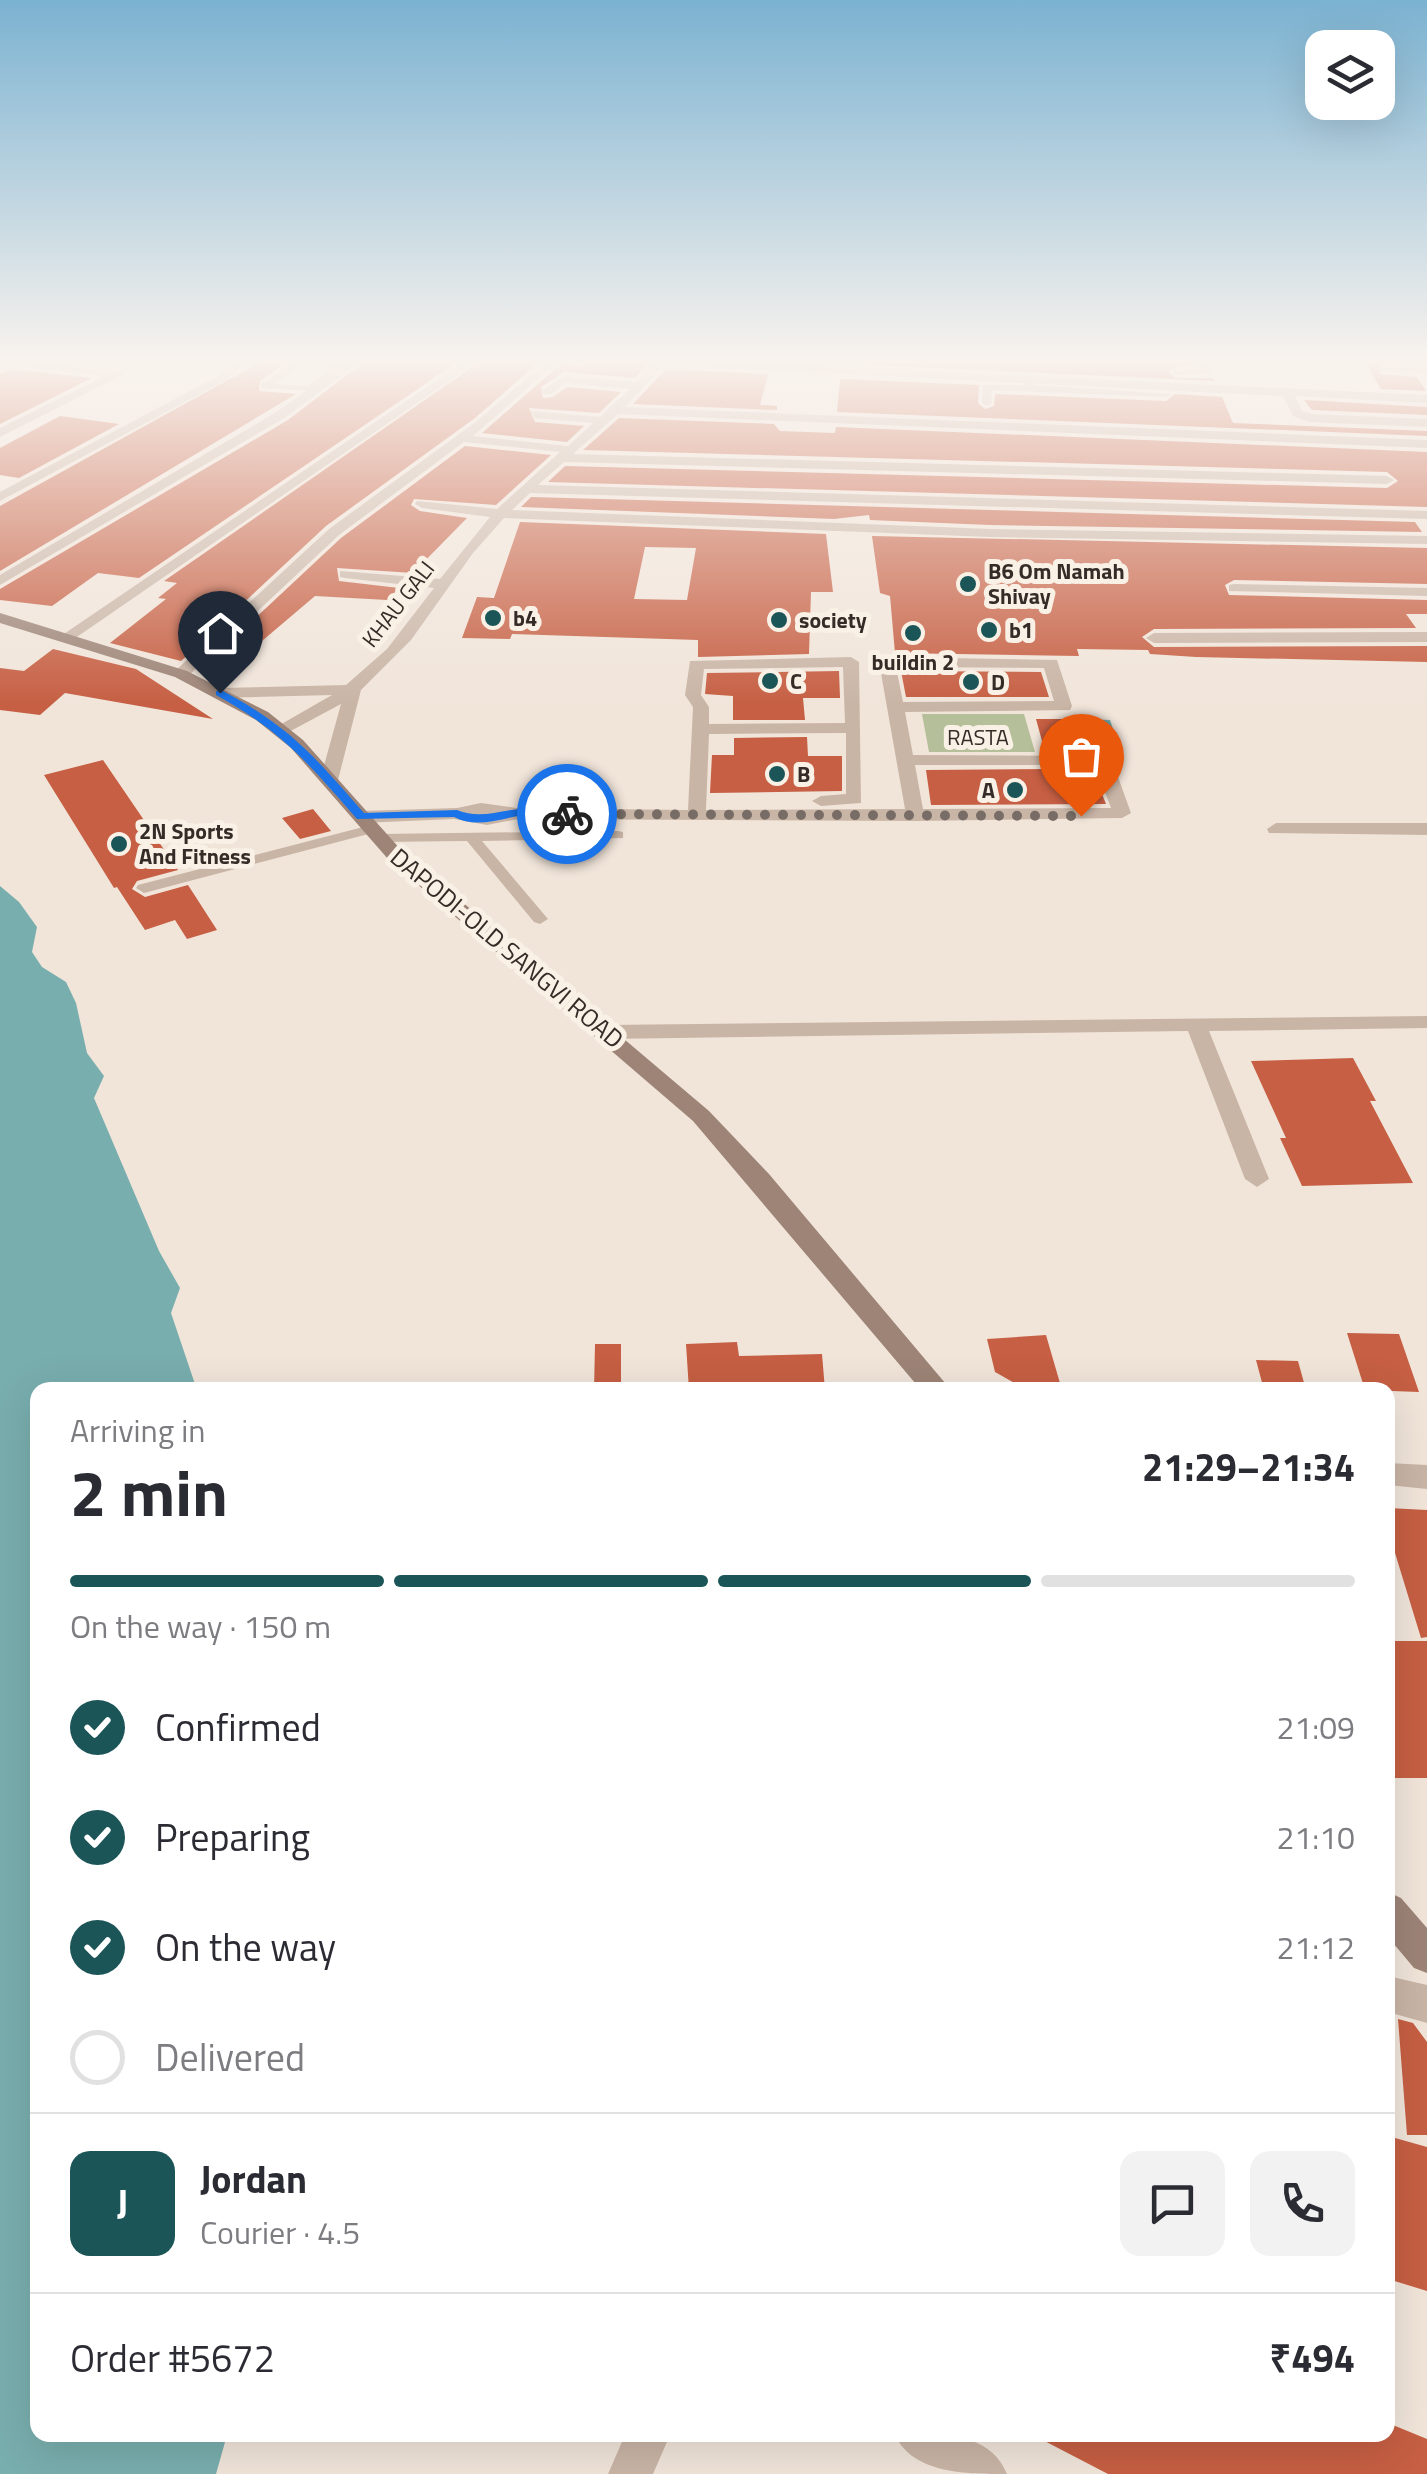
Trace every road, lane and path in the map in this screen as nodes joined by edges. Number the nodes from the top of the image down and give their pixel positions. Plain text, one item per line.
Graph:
1 (42, 474) edge
2 (181, 474) edge
3 (306, 474) edge
4 (412, 474) edge
5 (545, 474) edge
6 (1212, 474) edge
7 (1387, 480) dead end
8 (528, 489) junction
9 (0, 497) edge
10 (422, 504) dead end
11 (502, 514) junction
12 (1427, 515) edge
13 (1427, 540) edge
14 (345, 574) dead end
15 (0, 582) edge
16 (442, 584) junction
17 (1234, 588) dead end
18 (1427, 592) edge
19 (0, 618) edge
20 (1427, 637) edge
21 (66, 638) junction
22 (1154, 638) dead end
23 (180, 674) junction
24 (352, 690) junction
25 (220, 693) junction
26 (895, 706) junction
27 (701, 728) junction
28 (854, 728) junction
29 (279, 730) junction
30 (905, 760) junction
31 (329, 780) junction
32 (744, 802) dead end
33 (696, 816) junction
34 (915, 816) junction
35 (370, 828) junction
36 (1276, 829) dead end
37 (1427, 829) edge
38 (618, 835) dead end
39 (470, 836) junction
40 (144, 888) dead end
41 (540, 918) dead end
42 (1427, 1022) edge
43 (1196, 1025) junction
44 (606, 1032) junction
45 (1257, 1179) dead end
46 (929, 1382) edge
47 (1395, 1475) edge
48 (1427, 1477) edge
49 (1395, 1918) edge
50 (1427, 1955) edge
51 (1395, 1996) edge
52 (1427, 2004) edge
53 (645, 2442) edge
54 (929, 2442) edge
55 (630, 2474) edge
56 (986, 2474) edge

1 - 9 street
2 - 15 street
3 - 21 street
4 - 23 street
5 - 8 street, KHAU GALI
6 - 7 street
8 - 11 street, KHAU GALI
8 - 12 street
10 - 11 street
11 - 13 street
11 - 16 street, KHAU GALI
14 - 16 street
16 - 24 street, KHAU GALI
17 - 18 street
19 - 21 street, DAPODI-OLD SANGVI ROAD
20 - 22 street
21 - 23 street, DAPODI-OLD SANGVI ROAD
23 - 25 street, DAPODI-OLD SANGVI ROAD
24 - 25 street
24 - 29 street, KHAU GALI
24 - 31 street
25 - 29 street, DAPODI-OLD SANGVI ROAD
26 - 26 street, RASTA
26 - 30 street, RASTA
27 - 28 street
27 - 28 street
27 - 33 street
28 - 32 street
29 - 31 street, DAPODI-OLD SANGVI ROAD
30 - 34 street
30 - 34 street, RASTA
31 - 35 street, DAPODI-OLD SANGVI ROAD
33 - 34 street, RASTA
33 - 35 street, RASTA
35 - 39 lane
35 - 40 lane
35 - 44 street, DAPODI-OLD SANGVI ROAD
36 - 37 street
38 - 39 lane
39 - 41 lane
42 - 43 street
43 - 44 street
43 - 45 street
44 - 46 street, DAPODI-OLD SANGVI ROAD
47 - 48 street
49 - 50 street
51 - 52 street
53 - 55 street
54 - 56 street

